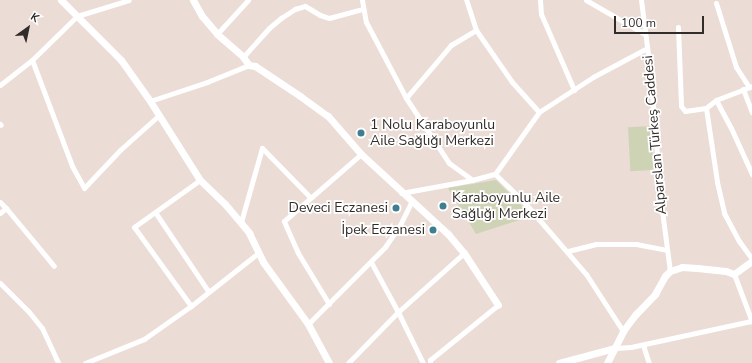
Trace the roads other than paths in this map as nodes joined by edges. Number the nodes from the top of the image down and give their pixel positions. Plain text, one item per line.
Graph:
1 (61, 0) edge
2 (129, 0) edge
3 (248, 0) edge
4 (302, 0) edge
5 (362, 0) edge
6 (466, 0) edge
7 (540, 0) edge
8 (586, 0) edge
9 (641, 0) edge
10 (195, 1) edge
11 (716, 3) dead end
12 (305, 6) junction
13 (362, 9) junction
14 (77, 16) junction
15 (678, 27) dead end
16 (476, 30) junction
17 (217, 34) junction
18 (645, 34) junction
19 (647, 48) junction
20 (244, 57) junction
21 (32, 60) junction
22 (249, 65) junction
23 (0, 85) edge
24 (748, 87) edge
25 (574, 90) junction
26 (406, 98) junction
27 (716, 100) junction
28 (150, 101) junction
29 (706, 108) junction
30 (539, 112) junction
31 (752, 112) edge
32 (158, 116) junction
33 (361, 154) junction
34 (495, 174) junction
35 (752, 174) edge
36 (200, 180) junction
37 (472, 180) junction
38 (401, 193) junction
39 (310, 197) junction
40 (0, 202) edge
41 (411, 202) junction
42 (6, 208) junction
43 (155, 212) junction
44 (0, 213) edge
45 (241, 222) junction
46 (666, 250) junction
47 (568, 251) junction
48 (464, 253) junction
49 (258, 254) junction
50 (752, 260) edge
51 (371, 262) junction
52 (54, 266) dead end
53 (670, 271) junction
54 (734, 274) junction
55 (0, 283) edge
56 (208, 291) junction
57 (329, 304) junction
58 (498, 305) joint
59 (191, 306) junction
60 (398, 312) junction
61 (752, 321) edge
62 (308, 324) junction
63 (624, 331) junction
64 (643, 345) junction
65 (615, 348) junction
66 (58, 363) edge
67 (85, 363) edge
68 (329, 363) edge
69 (348, 363) edge
70 (423, 363) edge
71 (430, 363) edge
72 (559, 363) edge
73 (608, 363) edge
74 (649, 363) edge

1 - 14 street
2 - 14 street
3 - 17 street
4 - 12 street
5 - 13 street
6 - 16 street
7 - 25 street
8 - 18 street
9 - 18 street, Alparslan Türkeş Caddesi
10 - 17 street
11 - 24 street
12 - 13 street
12 - 20 street
13 - 26 street
14 - 21 street
14 - 28 street
15 - 29 street
16 - 26 street
16 - 30 street
17 - 20 street
18 - 19 street, Alparslan Türkeş Caddesi
19 - 25 street
19 - 46 street, Alparslan Türkeş Caddesi
20 - 22 street
21 - 23 street
21 - 32 street
22 - 28 street
22 - 33 street
24 - 27 street
24 - 31 street
25 - 30 street
26 - 37 street
27 - 29 street
27 - 35 street
28 - 32 street
29 - 50 street
30 - 34 street
32 - 36 street
33 - 38 street
33 - 39 street
34 - 37 street
34 - 47 street
36 - 43 street
36 - 45 street
37 - 38 street
38 - 41 street
39 - 45 street
39 - 57 street
40 - 42 street
41 - 48 street
41 - 51 street
42 - 44 street
42 - 52 street
43 - 56 street
43 - 59 street
45 - 49 street
46 - 47 street
46 - 53 street, Alparslan Türkeş Caddesi
47 - 63 street
48 - 58 street
48 - 60 street
49 - 56 street
49 - 62 street
50 - 54 street
51 - 57 street
51 - 60 street
53 - 54 street
53 - 63 street
54 - 61 street
55 - 66 street
56 - 59 street
57 - 62 street
58 - 71 street
59 - 67 street
60 - 69 street
60 - 70 street
61 - 64 street
62 - 68 street
63 - 65 street
64 - 65 street
64 - 74 street
65 - 72 street
65 - 73 street

